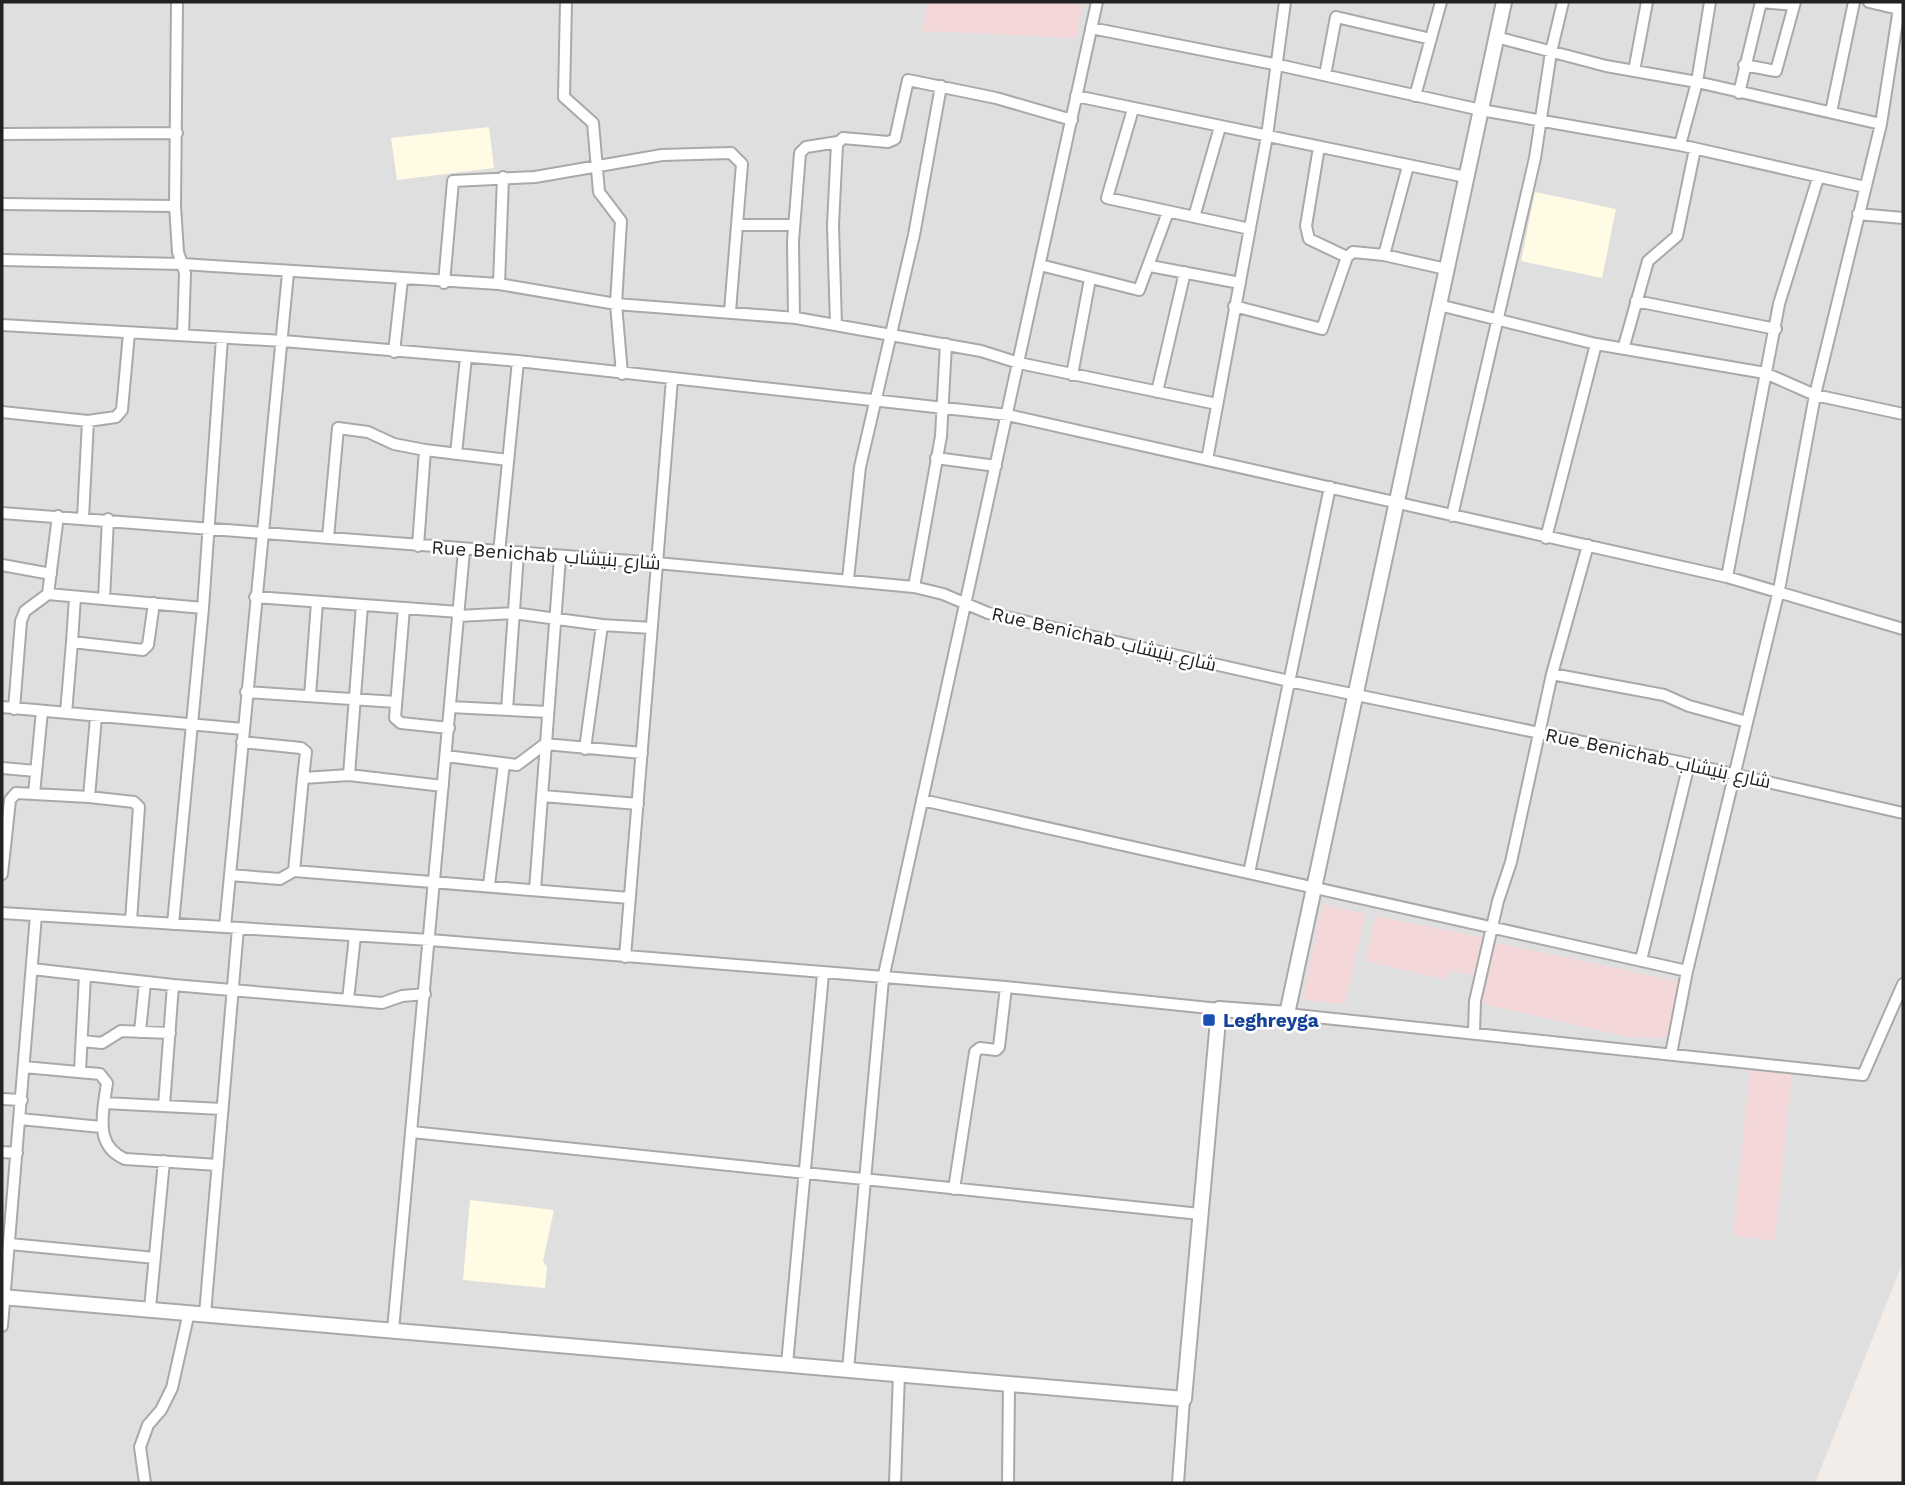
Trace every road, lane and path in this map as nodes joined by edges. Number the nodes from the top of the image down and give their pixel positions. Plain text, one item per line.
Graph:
1 (177, 2) edge
2 (565, 2) edge
3 (1097, 2) edge
4 (1285, 2) edge
5 (1441, 2) edge
6 (1504, 2) edge
7 (1563, 2) edge
8 (1647, 2) edge
9 (1710, 2) edge
10 (1761, 2) edge
11 (1854, 2) edge
12 (1869, 2) edge
13 (1795, 4) edge
14 (1901, 7) edge
15 (1091, 28) junction
16 (1496, 37) junction
17 (1431, 39) junction
18 (1551, 52) junction
19 (1274, 64) junction
20 (1744, 65) junction
21 (1634, 71) junction
22 (1325, 75) junction
23 (1697, 82) junction
24 (941, 86) junction
25 (1739, 93) junction
26 (1076, 96) junction
27 (1415, 96) junction
28 (1133, 109) junction
29 (1480, 110) junction
30 (1831, 112) junction
31 (1541, 119) junction
32 (1072, 120) junction
33 (1881, 124) junction
34 (1220, 127) junction
35 (177, 133) junction
36 (2, 134) edge
37 (1267, 136) junction
38 (838, 142) junction
39 (1680, 145) junction
40 (1319, 147) junction
41 (1695, 149) junction
42 (597, 166) junction
43 (1408, 166) junction
44 (503, 177) junction
45 (1466, 177) junction
46 (1818, 178) junction
47 (1865, 187) junction
48 (2, 204) edge
49 (175, 206) junction
50 (1168, 212) junction
51 (1858, 214) junction
52 (1194, 217) junction
53 (1903, 218) edge
54 (737, 225) junction
55 (794, 225) junction
56 (1250, 229) junction
57 (1384, 255) junction
58 (1347, 257) junction
59 (2, 260) edge
60 (183, 264) junction
61 (1040, 265) junction
62 (1150, 266) junction
63 (1446, 269) junction
64 (1185, 272) junction
65 (288, 273) junction
66 (1090, 279) junction
67 (402, 280) junction
68 (444, 283) junction
69 (1240, 283) junction
70 (499, 284) junction
71 (1636, 300) junction
72 (616, 304) junction
73 (1439, 305) junction
74 (1234, 306) junction
75 (730, 311) junction
76 (794, 317) junction
77 (1499, 320) junction
78 (2, 325) edge
79 (836, 325) junction
80 (1776, 329) junction
81 (128, 333) junction
82 (892, 334) junction
83 (183, 335) junction
84 (222, 338) junction
85 (283, 341) junction
86 (946, 344) junction
87 (1596, 344) junction
88 (1623, 346) junction
89 (394, 352) junction
90 (466, 357) junction
91 (518, 360) junction
92 (1019, 363) junction
93 (1765, 373) junction
94 (622, 374) junction
95 (1072, 375) junction
96 (672, 379) junction
97 (1157, 392) junction
98 (1815, 395) junction
99 (875, 402) junction
100 (1217, 404) junction
101 (942, 410) junction
102 (2, 412) edge
103 (1903, 414) edge
104 (1008, 415) junction
105 (88, 421) junction
106 (425, 450) junction
107 (456, 454) junction
108 (936, 458) junction
109 (508, 460) junction
110 (1207, 460) junction
111 (996, 466) junction
112 (1330, 487) junction
113 (1396, 502) junction
114 (2, 513) edge
115 (58, 516) junction
116 (1452, 516) junction
117 (83, 518) junction
118 (108, 519) junction
119 (208, 528) junction
120 (261, 532) junction
121 (328, 538) junction
122 (1546, 538) junction
123 (1588, 545) junction
124 (418, 546) junction
125 (464, 551) junction
126 (499, 553) junction
127 (518, 554) junction
128 (560, 557) junction
129 (657, 563) junction
130 (2, 565) edge
131 (51, 575) junction
132 (1727, 577) junction
133 (848, 579) junction
134 (914, 587) junction
135 (1779, 590) junction
136 (48, 594) junction
137 (75, 597) junction
138 (255, 597) junction
139 (104, 599) junction
140 (317, 601) junction
141 (153, 603) junction
142 (964, 604) junction
143 (362, 605) junction
144 (203, 608) junction
145 (404, 608) junction
146 (513, 613) junction
147 (459, 614) junction
148 (556, 618) junction
149 (601, 625) junction
150 (652, 628) junction
151 (1903, 629) edge
152 (72, 642) junction
153 (1552, 674) junction
154 (1289, 681) junction
155 (246, 692) junction
156 (1355, 694) junction
157 (310, 696) junction
158 (354, 699) junction
159 (396, 702) junction
160 (2, 707) edge
161 (450, 707) junction
162 (14, 709) junction
163 (507, 710) junction
164 (42, 711) junction
165 (548, 712) junction
166 (66, 713) junction
167 (96, 717) junction
168 (1747, 722) junction
169 (191, 725) junction
170 (449, 727) junction
171 (243, 729) junction
172 (1539, 733) junction
173 (242, 742) junction
174 (545, 744) junction
175 (585, 749) junction
176 (642, 753) junction
177 (446, 756) junction
178 (504, 764) junction
179 (1689, 764) junction
180 (2, 768) edge
181 (36, 771) junction
182 (349, 775) junction
183 (1735, 775) junction
184 (303, 778) junction
185 (443, 786) junction
186 (34, 794) junction
187 (543, 796) junction
188 (89, 797) junction
189 (922, 800) junction
190 (638, 804) junction
191 (1903, 813) edge
192 (294, 871) junction
193 (1249, 873) junction
194 (2, 874) edge
195 (230, 875) junction
196 (435, 881) junction
197 (489, 885) junction
198 (1314, 887) junction
199 (535, 890) junction
200 (630, 898) junction
201 (2, 913) edge
202 (36, 915) junction
203 (131, 921) junction
204 (173, 924) junction
205 (225, 927) junction
206 (238, 928) junction
207 (1493, 928) junction
208 (355, 936) junction
209 (430, 940) junction
210 (625, 957) junction
211 (1641, 960) junction
212 (32, 969) junction
213 (1687, 971) junction
214 (823, 974) junction
215 (85, 975) junction
216 (883, 979) junction
217 (145, 982) junction
218 (1903, 984) edge
219 (173, 985) junction
220 (1006, 987) junction
221 (233, 990) junction
222 (425, 994) junction
223 (348, 1000) junction
224 (1219, 1009) junction
225 (1287, 1014) junction
226 (140, 1032) junction
227 (1474, 1032) junction
228 (170, 1033) junction
229 (82, 1041) junction
230 (1671, 1054) junction
231 (24, 1067) junction
232 (80, 1071) junction
233 (2, 1099) edge
234 (22, 1100) junction
235 (104, 1103) junction
236 (164, 1106) junction
237 (222, 1109) junction
238 (20, 1119) junction
239 (101, 1127) junction
240 (412, 1132) junction
241 (2, 1152) edge
242 (17, 1153) junction
243 (164, 1161) junction
244 (218, 1165) junction
245 (804, 1173) junction
246 (865, 1180) junction
247 (954, 1189) junction
248 (1200, 1214) junction
249 (10, 1244) junction
250 (155, 1258) junction
251 (4, 1297) edge
252 (150, 1308) junction
253 (189, 1312) junction
254 (205, 1314) junction
255 (2, 1326) edge
256 (393, 1330) junction
257 (787, 1364) junction
258 (848, 1370) junction
259 (899, 1374) junction
260 (1009, 1384) junction
261 (1184, 1399) junction
262 (145, 1483) edge
263 (895, 1483) edge
264 (1008, 1483) edge
265 (1178, 1483) edge

1 - 35 street
2 - 42 street
3 - 15 street
4 - 19 street
5 - 17 street
6 - 16 street
7 - 18 street
8 - 21 street
9 - 23 street
10 - 13 street
10 - 20 street
11 - 30 street
12 - 14 street
13 - 20 street
14 - 33 street
15 - 19 street
15 - 26 street
16 - 18 street
16 - 29 street
17 - 22 street
17 - 27 street
18 - 21 street
18 - 31 street
19 - 22 street
19 - 37 street
20 - 25 street
21 - 23 street
22 - 27 street
23 - 25 street
23 - 39 street
24 - 32 street
24 - 38 street
24 - 82 street
25 - 30 street
26 - 28 street
26 - 32 street
27 - 29 street
28 - 34 street
28 - 50 street
29 - 31 street
29 - 45 street
30 - 33 street
31 - 39 street
31 - 77 street
32 - 61 street
33 - 47 street
34 - 37 street
34 - 52 street
35 - 36 street
35 - 49 street
37 - 40 street
37 - 56 street
38 - 55 street
38 - 79 street
39 - 41 street
40 - 43 street
40 - 58 street
41 - 46 street
41 - 71 street
42 - 44 street
42 - 54 street
42 - 72 street
43 - 45 street
43 - 57 street
44 - 68 street
44 - 70 street
45 - 63 street
46 - 47 street
46 - 80 street
47 - 51 street
48 - 49 street
49 - 60 street
50 - 52 street
50 - 62 street
51 - 53 street
51 - 98 street
52 - 56 street
54 - 55 street
54 - 75 street
55 - 76 street
56 - 69 street
57 - 58 street
57 - 63 street
58 - 74 street
59 - 60 street
60 - 65 street
60 - 83 street
61 - 66 street
61 - 92 street
62 - 64 street
62 - 66 street
63 - 73 street
64 - 69 street
64 - 97 street
65 - 67 street
65 - 85 street
66 - 95 street
67 - 68 street
67 - 89 street
68 - 70 street
69 - 74 street
70 - 72 street
71 - 80 street
71 - 88 street
72 - 75 street
72 - 94 street
73 - 77 street
73 - 113 street
74 - 100 street
75 - 76 street
76 - 79 street
77 - 87 street
77 - 116 street
78 - 81 street
79 - 82 street
80 - 93 street
81 - 83 street
81 - 105 street
82 - 86 street
82 - 99 street
83 - 84 street
84 - 85 street
84 - 119 street
85 - 89 street
85 - 120 street
86 - 92 street
86 - 101 street
87 - 88 street
87 - 122 street
88 - 93 street
89 - 90 street
90 - 91 street
90 - 107 street
91 - 94 street
91 - 109 street
92 - 95 street
92 - 104 street
93 - 98 street
93 - 132 street
94 - 96 street
95 - 97 street
96 - 99 street
96 - 129 street
97 - 100 street
98 - 103 street
98 - 135 street
99 - 101 street
99 - 133 street
100 - 110 street
101 - 104 street
101 - 108 street
102 - 105 street
104 - 110 street
104 - 111 street
105 - 117 street
106 - 107 street
106 - 121 street
106 - 124 street
107 - 109 street
108 - 111 street
108 - 134 street
109 - 126 street
110 - 112 street
111 - 142 street
112 - 113 street
112 - 154 street
113 - 116 street
113 - 156 street
114 - 115 street, Rue Benichab شارع بنيشاب
115 - 117 street, Rue Benichab شارع بنيشاب
115 - 131 street
116 - 122 street
117 - 118 street, Rue Benichab شارع بنيشاب
118 - 119 street, Rue Benichab شارع بنيشاب
118 - 139 street
119 - 120 street, Rue Benichab شارع بنيشاب
119 - 144 street
120 - 121 street, Rue Benichab شارع بنيشاب
120 - 138 street
121 - 124 street, Rue Benichab شارع بنيشاب
122 - 123 street
123 - 132 street
123 - 153 street
124 - 125 street, Rue Benichab شارع بنيشاب
125 - 126 street, Rue Benichab شارع بنيشاب
125 - 147 street
126 - 127 street, Rue Benichab شارع بنيشاب
127 - 128 street, Rue Benichab شارع بنيشاب
127 - 146 street
128 - 129 street, Rue Benichab شارع بنيشاب
128 - 148 street
129 - 133 street, Rue Benichab شارع بنيشاب
129 - 150 street
130 - 131 street
131 - 136 street
132 - 135 street
133 - 134 street, Rue Benichab شارع بنيشاب
134 - 142 street, Rue Benichab شارع بنيشاب
135 - 151 street
135 - 168 street
136 - 137 street
136 - 162 street
137 - 139 street
137 - 152 street
138 - 140 street
138 - 155 street
139 - 141 street
140 - 143 street
140 - 157 street
141 - 144 street
141 - 152 street
142 - 154 street, Rue Benichab شارع بنيشاب
142 - 189 street
143 - 145 street
143 - 158 street
144 - 169 street
145 - 147 street
145 - 159 street
146 - 147 street
146 - 148 street
146 - 163 street
147 - 161 street
148 - 149 street
148 - 165 street
149 - 150 street
149 - 175 street
150 - 176 street
152 - 166 street
153 - 168 street
153 - 172 street
154 - 156 street, Rue Benichab شارع بنيشاب
154 - 193 street
155 - 157 street
155 - 171 street
156 - 172 street, Rue Benichab شارع بنيشاب
156 - 198 street
157 - 158 street
158 - 159 street
158 - 182 street
159 - 170 street
160 - 162 street
161 - 163 street
161 - 170 street
162 - 164 street
163 - 165 street
164 - 166 street
164 - 181 street
165 - 174 street
166 - 167 street
167 - 169 street
167 - 188 street
168 - 183 street
169 - 171 street
169 - 204 street
170 - 177 street
171 - 173 street
172 - 179 street, Rue Benichab شارع بنيشاب
172 - 207 street
173 - 184 street
173 - 195 street
174 - 175 street
174 - 178 street
174 - 187 street
175 - 176 street
176 - 190 street
177 - 178 street
177 - 185 street
178 - 197 street
179 - 183 street, Rue Benichab شارع بنيشاب
179 - 211 street
180 - 181 street
181 - 186 street
182 - 184 street
182 - 185 street
183 - 191 street, Rue Benichab شارع بنيشاب
183 - 213 street
184 - 192 street
185 - 196 street
186 - 188 street
186 - 194 street
187 - 190 street
187 - 199 street
188 - 203 street
189 - 193 street
189 - 216 street
190 - 200 street
192 - 195 street
192 - 196 street
193 - 198 street
195 - 205 street
196 - 197 street
196 - 209 street
197 - 199 street
198 - 207 street
198 - 225 street
199 - 200 street
200 - 210 street
201 - 202 street
202 - 203 street
202 - 212 street
203 - 204 street
204 - 205 street
205 - 206 street
206 - 208 street
206 - 221 street
207 - 211 street
207 - 227 street
208 - 209 street
208 - 223 street
209 - 210 street
209 - 222 street
210 - 214 street
211 - 213 street
212 - 215 street
212 - 231 street
213 - 230 street
214 - 216 street
214 - 245 street
215 - 217 street
215 - 229 street
216 - 220 street
216 - 246 street
217 - 219 street
217 - 226 street
218 - 230 street
219 - 221 street
219 - 228 street
220 - 224 street
220 - 247 street
221 - 223 street
221 - 237 street
222 - 223 street
222 - 240 street
224 - 225 street
224 - 248 street
225 - 227 street
226 - 228 street
226 - 229 street
227 - 230 street
228 - 236 street
229 - 232 street
231 - 232 street
231 - 234 street
232 - 235 street
233 - 234 street
234 - 238 street
235 - 236 street
235 - 239 street
236 - 237 street
237 - 244 street
238 - 239 street
238 - 242 street
239 - 243 street
240 - 245 street
240 - 256 street
241 - 242 street
242 - 249 street
243 - 244 street
243 - 250 street
244 - 254 street
245 - 246 street
245 - 257 street
246 - 247 street
246 - 258 street
247 - 248 street
248 - 261 street
249 - 250 street
249 - 251 street
250 - 252 street
251 - 252 street
251 - 255 street
252 - 253 street
253 - 254 street
253 - 262 street
254 - 256 street
256 - 257 street
257 - 258 street
258 - 259 street
259 - 260 street
259 - 263 street
260 - 261 street
260 - 264 street
261 - 265 street

